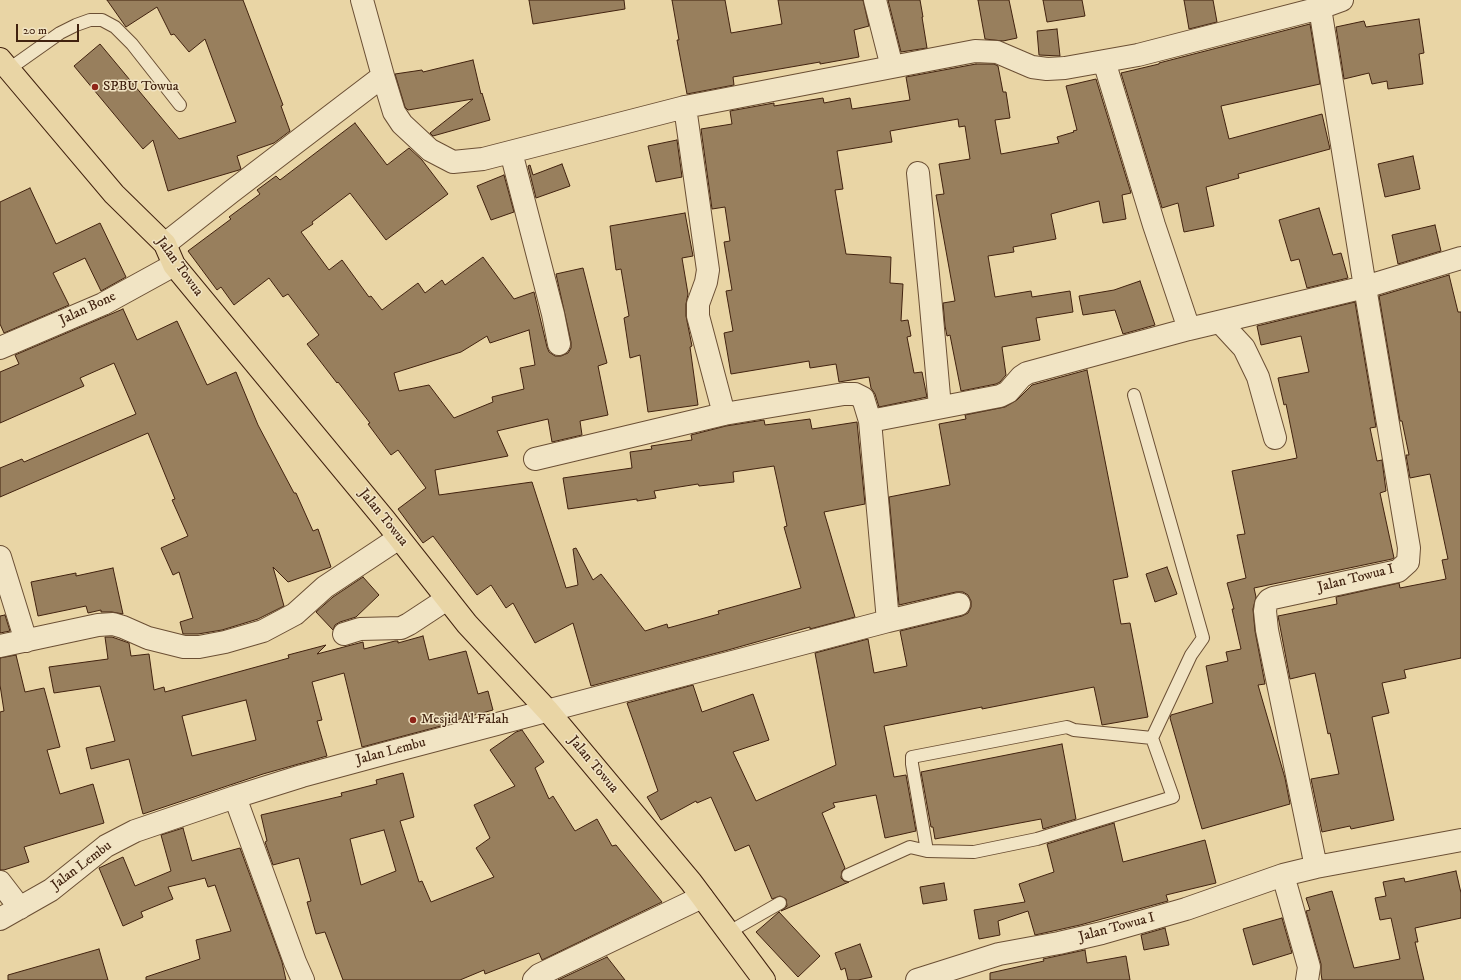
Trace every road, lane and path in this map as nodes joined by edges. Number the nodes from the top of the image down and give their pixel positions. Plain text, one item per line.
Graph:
1 (362, 0) edge
2 (875, 0) edge
3 (1342, 0) edge
4 (1320, 8) junction
5 (1104, 61) junction
6 (4, 64) edge
7 (892, 67) junction
8 (383, 76) junction
9 (180, 105) dead end
10 (685, 107) junction
11 (511, 152) junction
12 (918, 173) dead end
13 (165, 244) junction
14 (1461, 258) edge
15 (174, 265) junction
16 (1365, 286) junction
17 (1220, 322) junction
18 (1189, 329) junction
19 (559, 344) dead end
20 (0, 348) edge
21 (1134, 394) dead end
22 (940, 407) junction
23 (724, 414) junction
24 (870, 421) junction
25 (1275, 438) dead end
26 (535, 459) dead end
27 (399, 538) junction
28 (0, 556) edge
29 (447, 599) junction
30 (959, 604) dead end
31 (888, 621) junction
32 (344, 634) dead end
33 (26, 641) junction
34 (0, 646) edge
35 (548, 711) junction
36 (1152, 738) junction
37 (234, 797) junction
38 (1461, 840) edge
39 (927, 851) junction
40 (1316, 867) junction
41 (848, 875) dead end
42 (1283, 875) junction
43 (0, 882) edge
44 (702, 897) junction
45 (780, 903) dead end
46 (20, 908) junction
47 (0, 919) edge
48 (729, 932) junction
49 (303, 980) edge
50 (534, 980) edge
51 (764, 980) edge
52 (916, 980) edge
53 (1307, 980) edge

1 - 8 street
2 - 7 street
3 - 4 street
4 - 5 street
4 - 16 street, Jalan Towua I
5 - 7 street
5 - 18 street
6 - 9 lane
6 - 13 main road, Jalan Towua
7 - 10 street
8 - 11 street
8 - 13 street
10 - 11 street
10 - 23 street
11 - 19 street
12 - 22 street
13 - 15 main road, Jalan Towua
14 - 16 street
15 - 20 street, Jalan Bone
15 - 27 main road, Jalan Towua
16 - 17 street
16 - 40 street, Jalan Towua I
17 - 18 street
17 - 25 street
18 - 22 street
21 - 36 lane
22 - 24 street
23 - 24 street
23 - 26 street
24 - 31 street
27 - 29 main road, Jalan Towua
27 - 33 street
28 - 33 street
29 - 32 street
29 - 35 main road, Jalan Towua
30 - 31 street, Jalan Lembu
31 - 35 street, Jalan Lembu
33 - 34 street
35 - 37 street, Jalan Lembu
35 - 44 main road, Jalan Towua
36 - 39 lane
36 - 39 lane
37 - 46 street, Jalan Lembu
37 - 49 street
38 - 40 street, Jalan Towua I
39 - 41 lane
40 - 42 street, Jalan Towua I
42 - 52 street, Jalan Towua I
42 - 53 street
43 - 46 street
44 - 48 main road, Jalan Towua
44 - 50 street
45 - 48 lane
46 - 47 street, Jalan Lembu
48 - 51 main road, Jalan Towua

